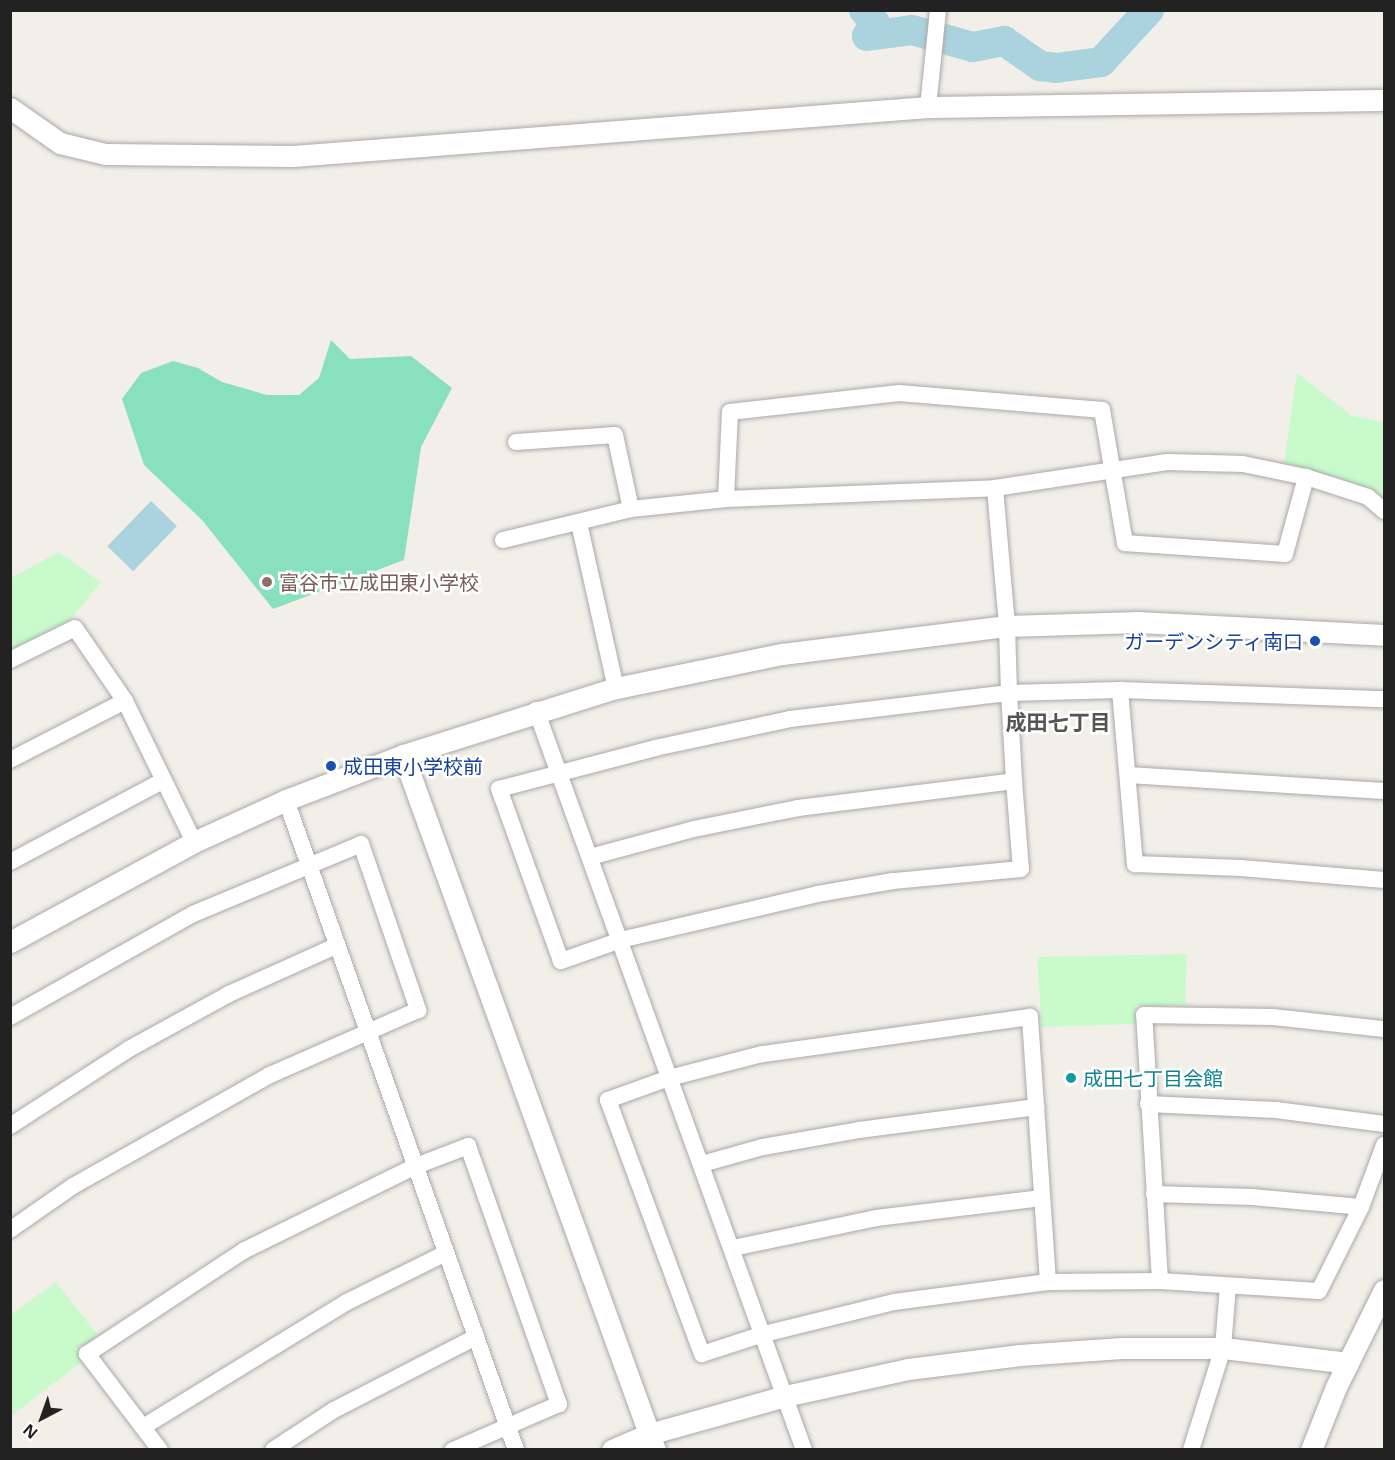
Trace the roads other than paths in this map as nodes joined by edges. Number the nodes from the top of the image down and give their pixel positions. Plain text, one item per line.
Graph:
1 (937, 17) edge
2 (1384, 100) edge
3 (928, 107) junction
4 (10, 108) edge
5 (516, 442) dead end
6 (1112, 468) junction
7 (1306, 477) junction
8 (995, 488) junction
9 (726, 499) junction
10 (631, 509) junction
11 (1384, 510) edge
12 (579, 523) junction
13 (503, 540) dead end
14 (1007, 626) junction
15 (1384, 635) edge
16 (10, 660) edge
17 (616, 688) junction
18 (1120, 690) junction
19 (1009, 693) junction
20 (1384, 699) edge
21 (125, 701) junction
22 (536, 710) junction
23 (403, 755) junction
24 (10, 760) edge
25 (561, 773) junction
26 (1128, 775) junction
27 (164, 780) junction
28 (1014, 781) junction
29 (1384, 791) edge
30 (286, 800) junction
31 (194, 842) junction
32 (590, 857) junction
33 (10, 862) edge
34 (308, 864) junction
35 (1384, 880) edge
36 (621, 940) junction
37 (10, 942) edge
38 (336, 946) junction
39 (10, 1017) edge
40 (1384, 1029) edge
41 (368, 1032) junction
42 (669, 1078) junction
43 (1148, 1104) junction
44 (1037, 1107) junction
45 (1384, 1124) edge
46 (10, 1126) edge
47 (1384, 1145) edge
48 (702, 1164) junction
49 (416, 1166) junction
50 (1154, 1194) junction
51 (1042, 1198) junction
52 (1361, 1207) junction
53 (10, 1230) edge
54 (733, 1248) junction
55 (446, 1254) junction
56 (1160, 1281) junction
57 (1048, 1282) junction
58 (1228, 1286) junction
59 (1383, 1298) edge
60 (760, 1335) junction
61 (476, 1337) junction
62 (1223, 1348) junction
63 (1348, 1363) junction
64 (784, 1396) junction
65 (506, 1424) junction
66 (143, 1427) junction
67 (652, 1442) edge
68 (160, 1449) edge
69 (273, 1449) edge
70 (453, 1449) edge
71 (516, 1449) edge
72 (612, 1449) edge
73 (804, 1449) edge
74 (1191, 1449) edge
75 (1311, 1449) edge

1 - 3 street
2 - 3 street
3 - 4 street
5 - 10 street
6 - 7 street
6 - 7 street
6 - 8 street
6 - 9 street
7 - 11 street
8 - 9 street
8 - 14 street
9 - 10 street
10 - 12 street
12 - 13 street
12 - 17 street
14 - 15 street
14 - 17 street
14 - 19 street
16 - 21 street
17 - 22 street
18 - 19 street
18 - 20 street
18 - 26 street
19 - 25 street
19 - 28 street
21 - 24 street
21 - 27 street
22 - 23 street
22 - 25 street
23 - 30 street
23 - 67 street
25 - 32 street
25 - 36 street
26 - 29 street
26 - 35 street
27 - 31 street
27 - 33 street
28 - 32 street
28 - 36 street
30 - 31 street
30 - 34 street
31 - 37 street
32 - 36 street
34 - 38 street
34 - 39 street
34 - 41 street
36 - 42 street
38 - 41 street
38 - 46 street
40 - 43 street
41 - 49 street
41 - 53 street
42 - 44 street
42 - 48 street
42 - 60 street
43 - 45 street
43 - 50 street
44 - 48 street
44 - 51 street
47 - 52 street
48 - 54 street
49 - 55 street
49 - 65 street
49 - 66 street
50 - 52 street
50 - 56 street
51 - 54 street
51 - 57 street
52 - 58 street
54 - 60 street
55 - 61 street
55 - 66 street
56 - 57 street
56 - 58 street
57 - 60 street
58 - 62 street
59 - 63 street
60 - 64 street
61 - 65 street
61 - 69 street
62 - 63 street
62 - 64 street
62 - 74 street
63 - 75 street
64 - 67 street
64 - 73 street
65 - 70 street
65 - 71 street
66 - 68 street
67 - 72 street

